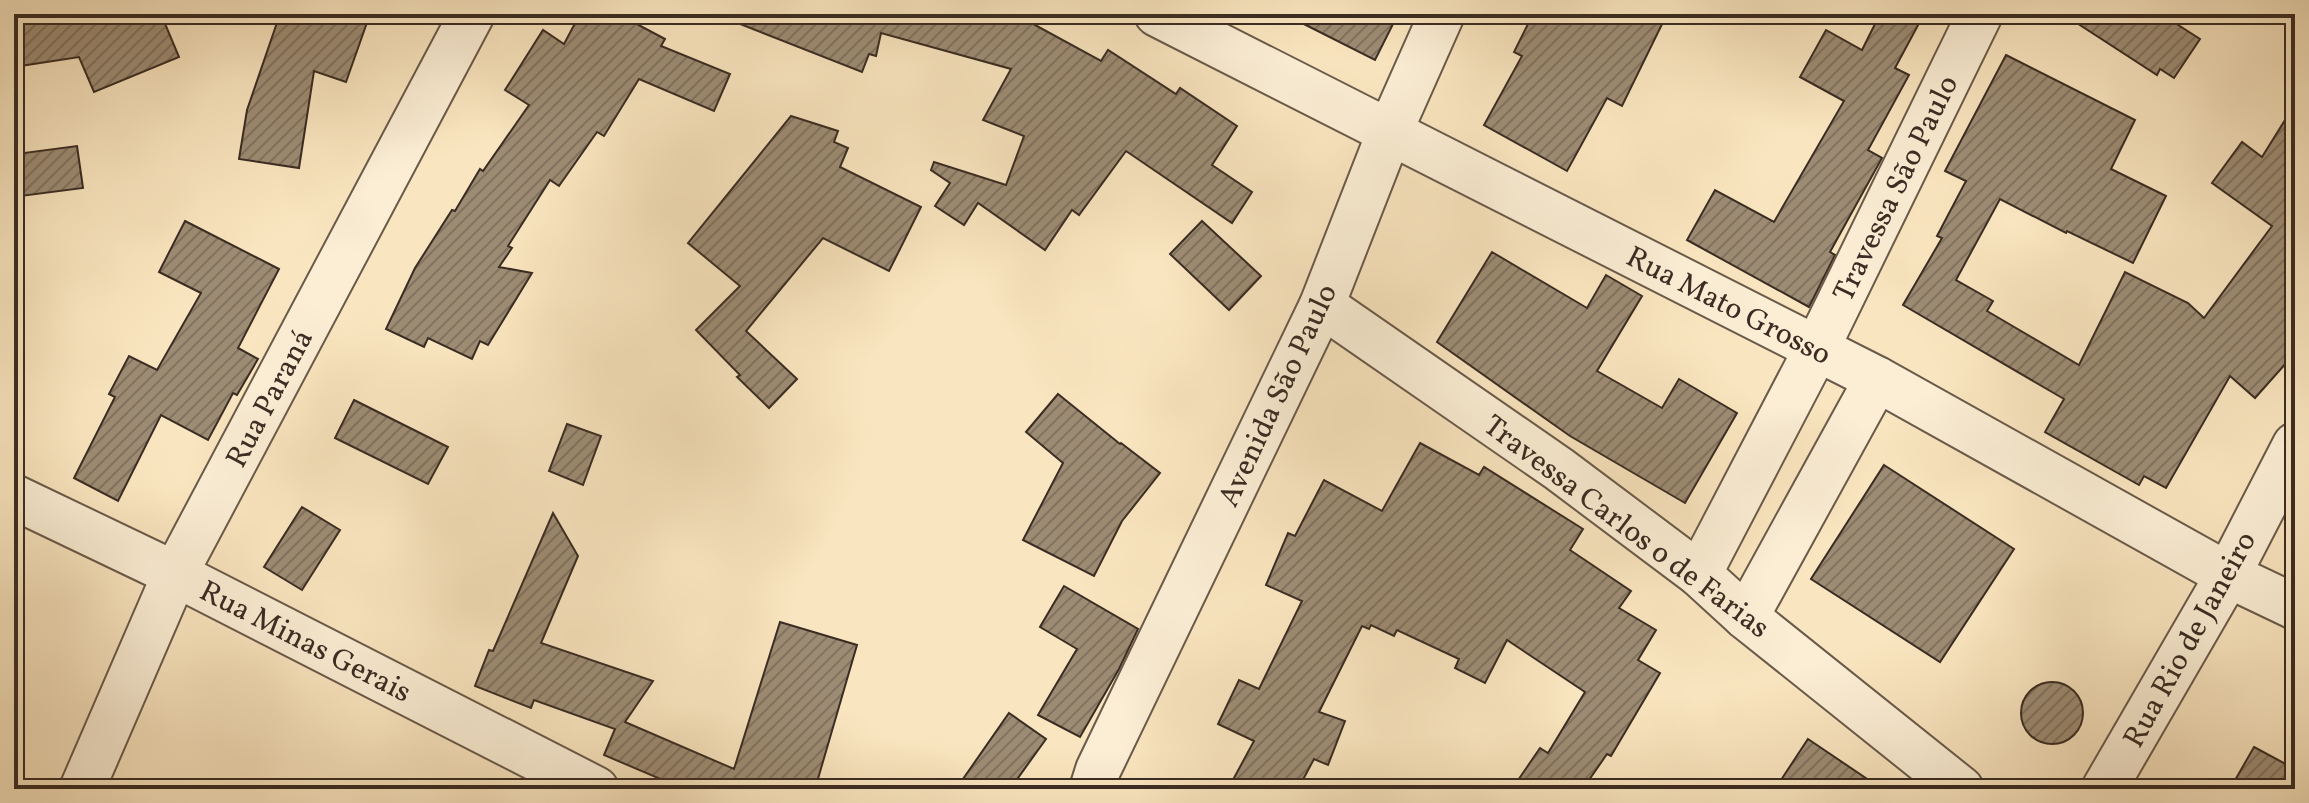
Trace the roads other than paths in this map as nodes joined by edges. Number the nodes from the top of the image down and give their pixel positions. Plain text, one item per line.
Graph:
1 (472, 14) edge
2 (1157, 14) edge
3 (1442, 14) edge
4 (1980, 14) edge
5 (1390, 131) junction
6 (1322, 305) junction
7 (1816, 350) junction
8 (1877, 379) junction
9 (2295, 445) edge
10 (14, 497) edge
11 (175, 574) junction
12 (1699, 574) junction
13 (2228, 575) junction
14 (2295, 607) edge
15 (1746, 617) junction
16 (1091, 783) edge
17 (82, 789) edge
18 (596, 789) edge
19 (1961, 789) edge
20 (2104, 789) edge

1 - 11 street, Rua Paraná
2 - 5 street, Rua Mato Grosso
3 - 5 street, Avenida São Paulo
4 - 7 street, Travessa São Paulo
5 - 6 street, Avenida São Paulo
5 - 7 street, Rua Mato Grosso
6 - 12 street, Travessa Carlos o de Farias
6 - 16 street, Avenida São Paulo
7 - 8 street, Rua Mato Grosso
7 - 12 street, Travessa São Paulo
8 - 13 street, Rua Mato Grosso
8 - 15 street
9 - 13 street, Rua Rio de Janeiro
10 - 11 street, Rua Minas Gerais
11 - 17 street, Rua Paraná
11 - 18 street, Rua Minas Gerais
12 - 15 street, Travessa Carlos o de Farias
13 - 14 street, Rua Mato Grosso
13 - 20 street, Rua Rio de Janeiro
15 - 19 street, Travessa Carlos o de Farias

